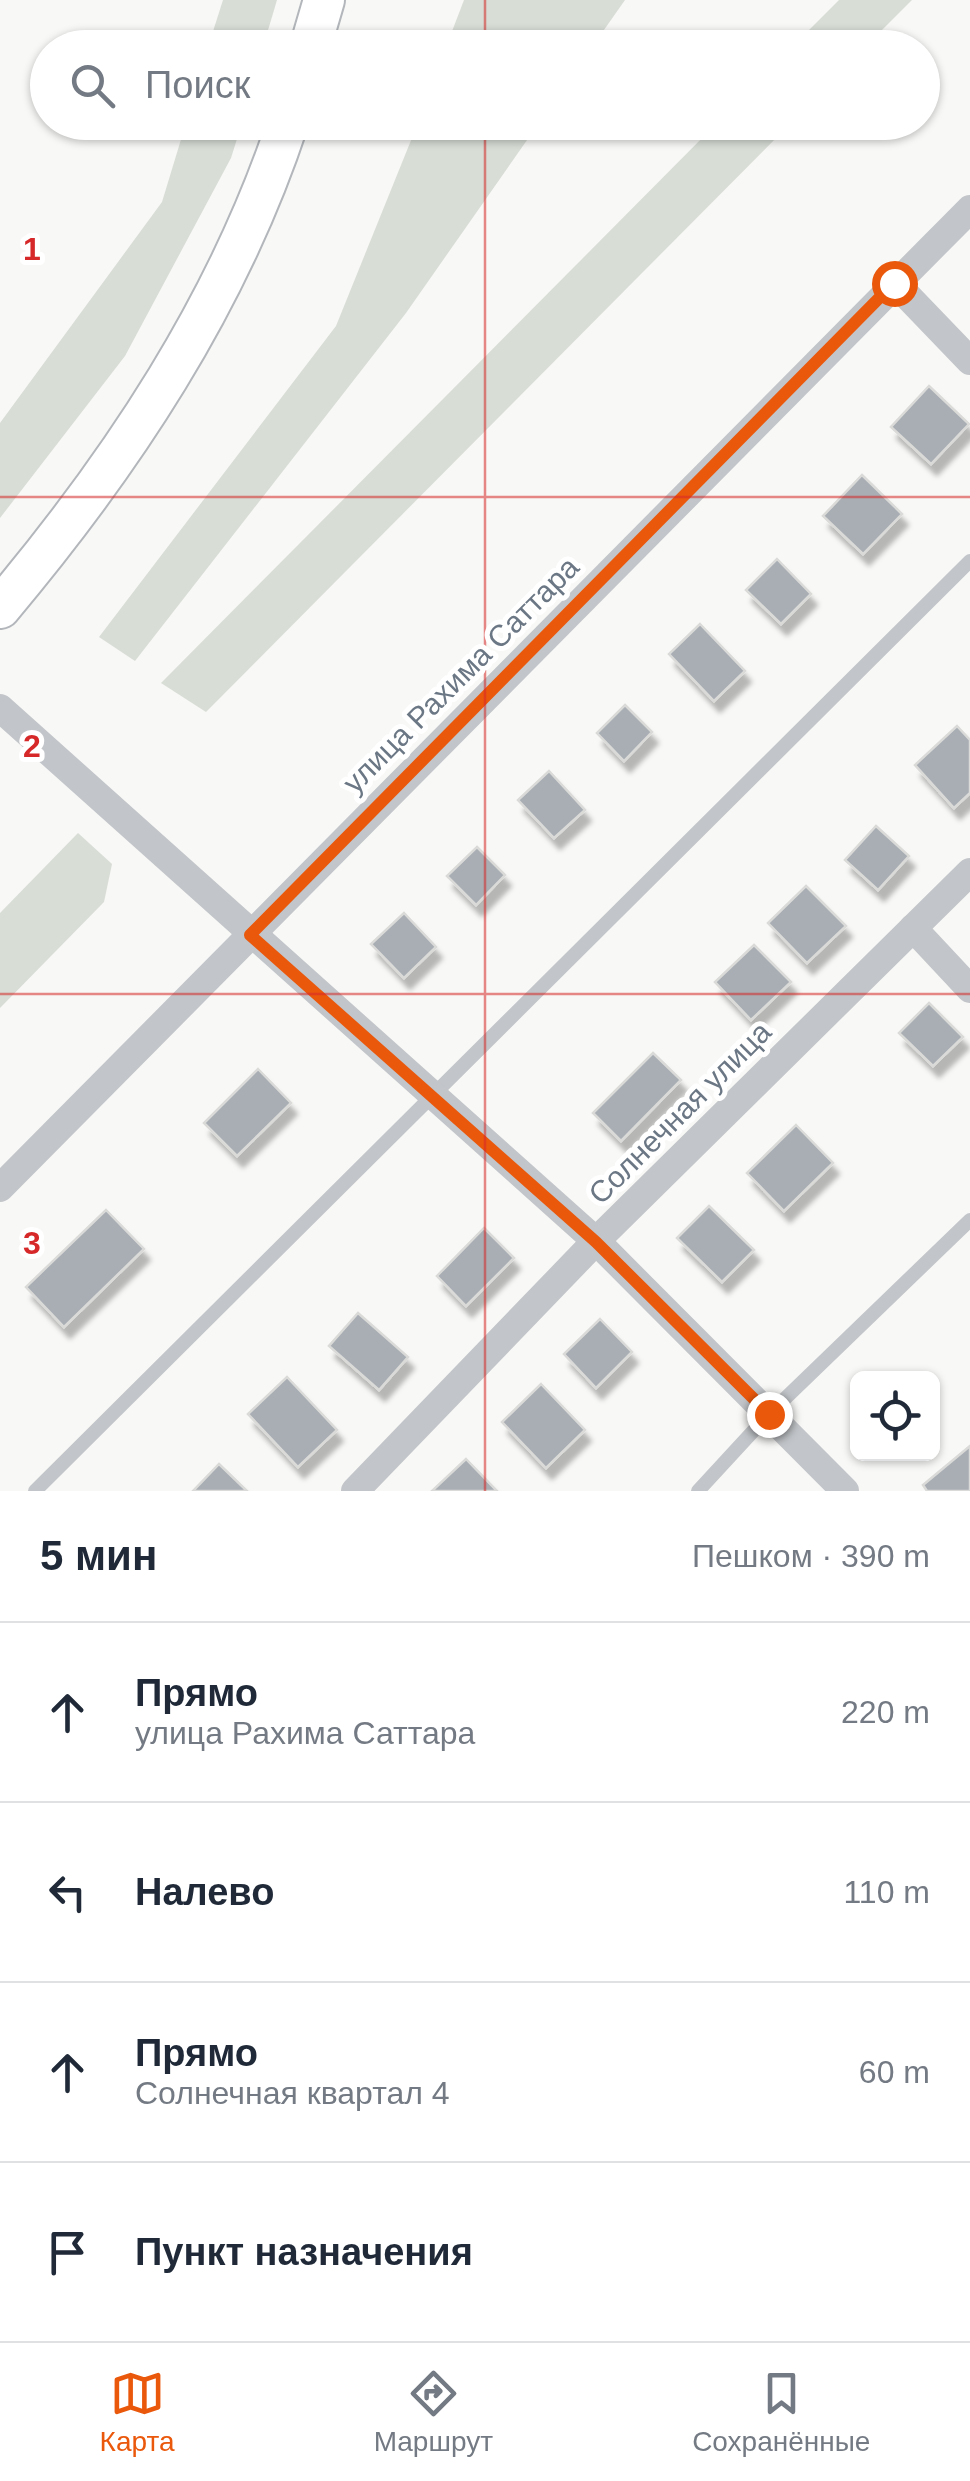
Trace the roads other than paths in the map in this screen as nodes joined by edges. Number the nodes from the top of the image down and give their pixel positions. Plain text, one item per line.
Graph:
1 (324, 0) edge
2 (315, 30) edge
3 (281, 140) edge
4 (970, 209) edge
5 (894, 283) junction
6 (970, 361) edge
7 (970, 561) edge
8 (0, 608) edge
9 (0, 708) edge
10 (970, 872) edge
11 (913, 928) junction
12 (250, 935) junction
13 (970, 989) edge
14 (432, 1094) junction
15 (0, 1188) edge
16 (970, 1220) edge
17 (596, 1242) junction
18 (769, 1414) junction
19 (35, 1491) edge
20 (355, 1491) edge
21 (698, 1491) edge
22 (845, 1491) edge

1 - 2 main road
3 - 8 main road
4 - 5 street, улица Рахима Саттара
5 - 6 street
5 - 12 street, улица Рахима Саттара
7 - 14 lane
9 - 12 street
10 - 11 street, Солнечная улица
11 - 13 street
11 - 17 street, Солнечная улица
12 - 14 street
12 - 15 street, улица Рахима Саттара
14 - 17 street
14 - 19 lane
16 - 18 lane
17 - 18 street
17 - 20 street, Солнечная улица
18 - 21 lane
18 - 22 street

